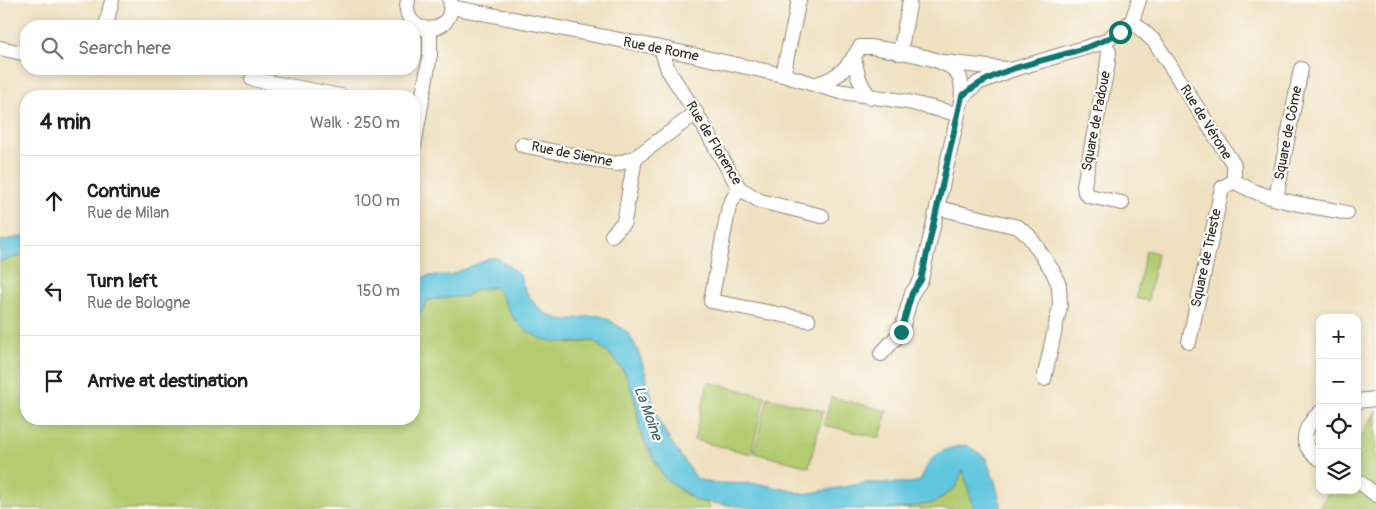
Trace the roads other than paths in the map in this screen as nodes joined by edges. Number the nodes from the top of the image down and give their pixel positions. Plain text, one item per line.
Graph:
1 (112, 0) edge
2 (910, 0) edge
3 (1139, 0) edge
4 (404, 2) edge
5 (796, 2) edge
6 (450, 4) edge
7 (107, 20) edge
8 (411, 20) edge
9 (1132, 21) junction
10 (420, 26) edge
11 (430, 29) junction
12 (1104, 42) junction
13 (0, 48) edge
14 (661, 48) junction
15 (20, 53) edge
16 (900, 53) junction
17 (854, 57) junction
18 (944, 62) junction
19 (1301, 68) dead end
20 (1011, 70) junction
21 (783, 75) junction
22 (252, 78) dead end
23 (816, 84) junction
24 (311, 90) edge
25 (962, 96) junction
26 (870, 97) junction
27 (420, 98) edge
28 (696, 113) junction
29 (957, 114) junction
30 (522, 145) dead end
31 (635, 158) junction
32 (1234, 181) junction
33 (740, 188) junction
34 (1276, 198) junction
35 (1122, 203) dead end
36 (939, 208) junction
37 (1347, 213) dead end
38 (822, 216) dead end
39 (612, 235) dead end
40 (808, 320) dead end
41 (1189, 342) dead end
42 (881, 354) dead end
43 (1044, 379) dead end
44 (1376, 399) edge
45 (1361, 401) edge
46 (1316, 418) edge
47 (1316, 456) edge
48 (1361, 483) edge
49 (1376, 495) edge

1 - 7 street
2 - 16 street
3 - 9 street
4 - 8 street
5 - 21 street
6 - 11 street
6 - 14 street, Rue de Rome
9 - 12 street
9 - 32 street, Rue de Vérone
10 - 11 street
11 - 27 street
12 - 20 street
12 - 35 street, Square de Padoue
13 - 15 street
14 - 21 street, Rue de Rome
14 - 28 street, Rue de Florence
16 - 17 street
16 - 18 street
17 - 23 street
17 - 26 street
18 - 20 street
18 - 25 street
19 - 34 street, Square de Côme
20 - 25 street
21 - 23 street, Rue de Rome
22 - 24 street
23 - 26 street, Rue de Rome
25 - 29 street
26 - 29 street, Rue de Rome
28 - 31 street, Rue de Sienne
28 - 33 street, Rue de Florence
29 - 36 street
30 - 31 street, Rue de Sienne
31 - 39 street
32 - 34 street
32 - 41 street, Square de Trieste
33 - 38 street, Rue de Florence
33 - 40 street
34 - 37 street
36 - 42 street
36 - 43 street
44 - 45 street
46 - 47 street
48 - 49 street

